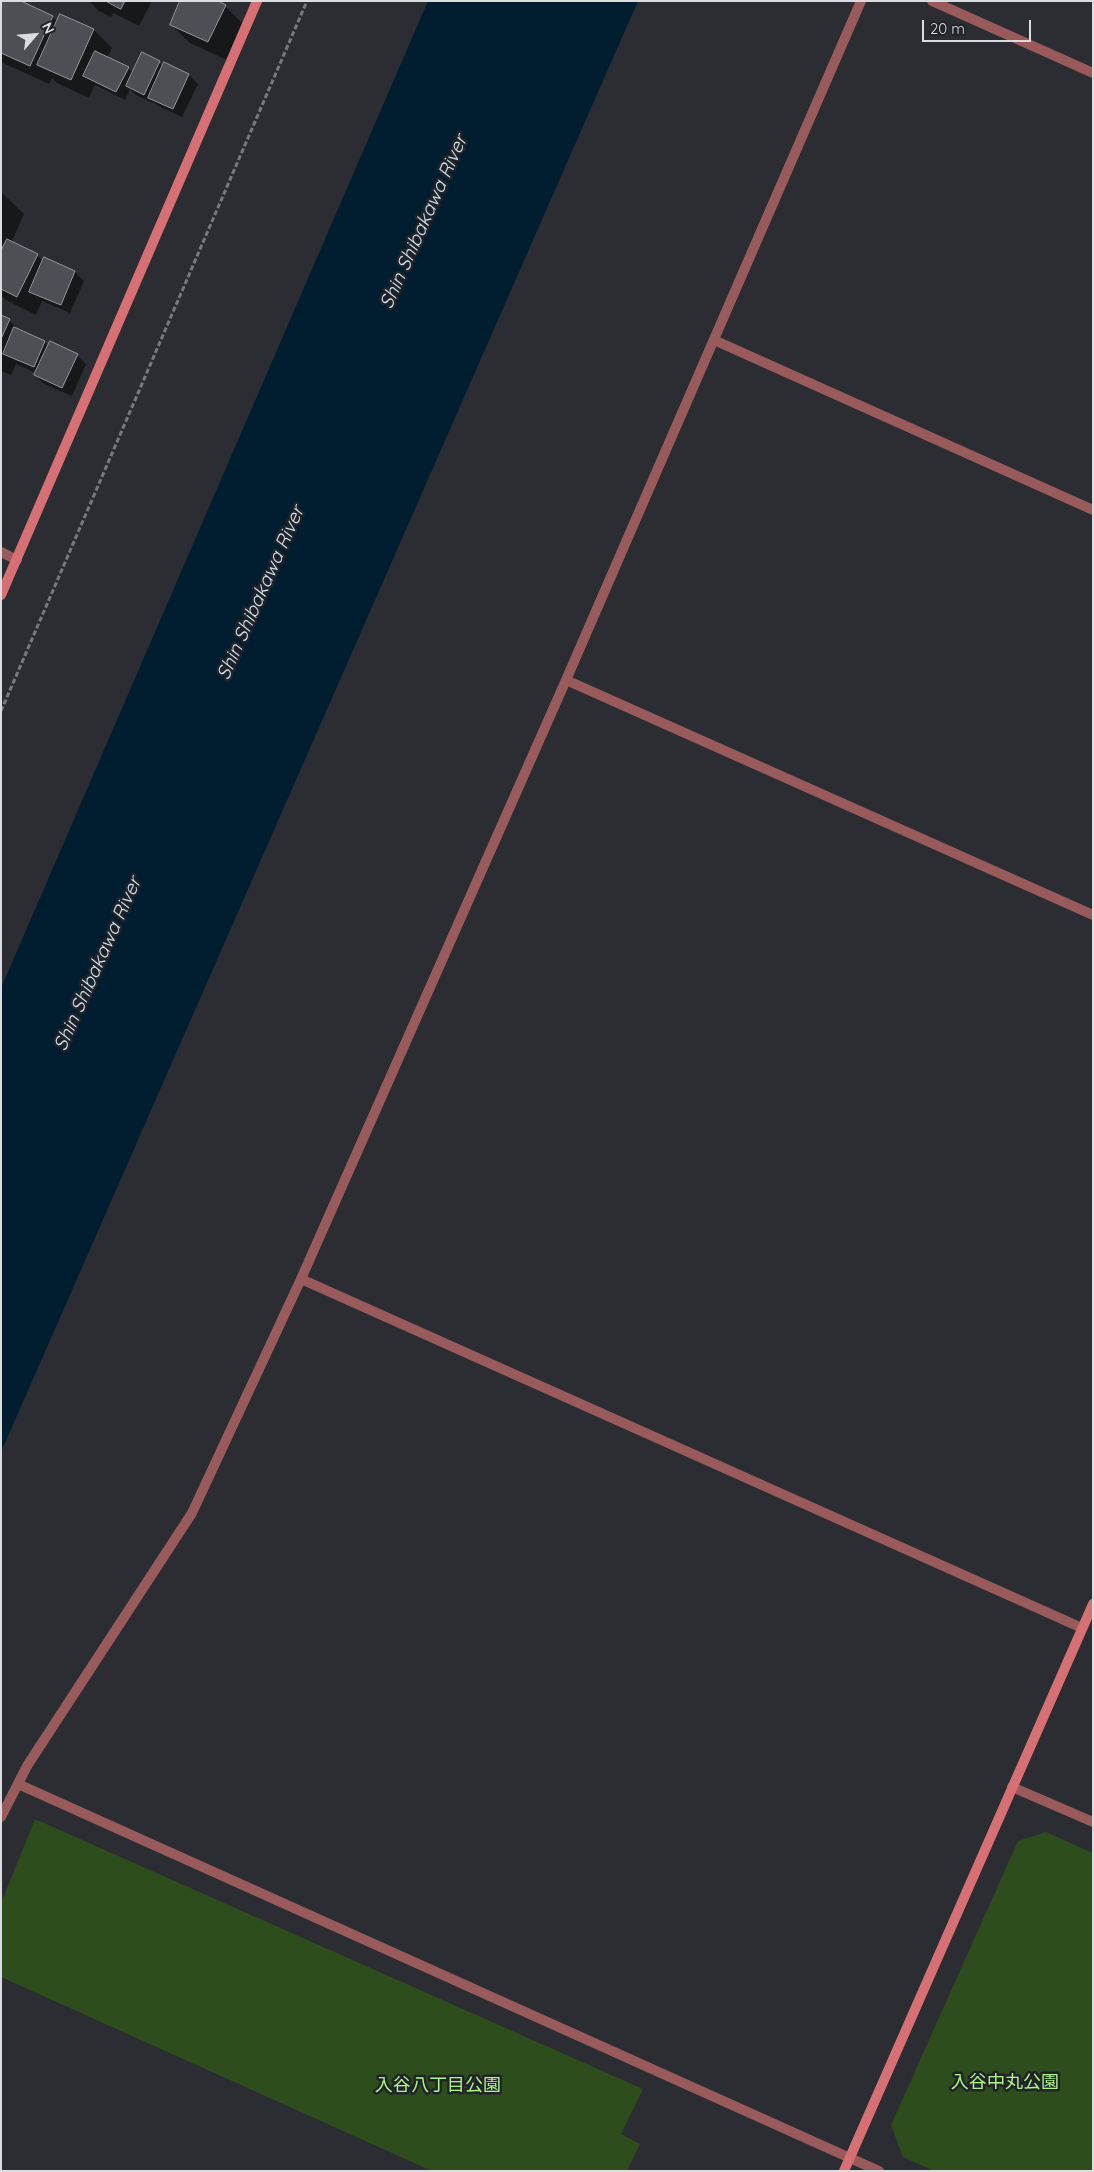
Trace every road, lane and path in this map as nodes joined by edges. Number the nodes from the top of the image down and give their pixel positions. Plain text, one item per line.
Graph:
1 (257, 1) edge
2 (307, 1) edge
3 (861, 1) edge
4 (932, 1) edge
5 (1093, 73) edge
6 (714, 340) junction
7 (1093, 510) edge
8 (1, 552) edge
9 (17, 560) junction
10 (1, 595) edge
11 (566, 680) junction
12 (1, 711) edge
13 (1093, 915) edge
14 (301, 1279) junction
15 (1093, 1604) edge
16 (1082, 1628) junction
17 (18, 1784) junction
18 (1012, 1787) junction
19 (1, 1817) edge
20 (1093, 1822) edge
21 (849, 2157) junction
22 (844, 2171) edge
23 (879, 2171) edge

1 - 9 street
2 - 12 path
3 - 6 street
4 - 5 street
6 - 7 street
6 - 11 street
8 - 9 street
9 - 10 street
11 - 13 street
11 - 14 street
14 - 16 street
14 - 17 street
15 - 16 street
16 - 18 street
17 - 19 street
17 - 21 street
18 - 20 street
18 - 21 street
21 - 22 street
21 - 23 street

